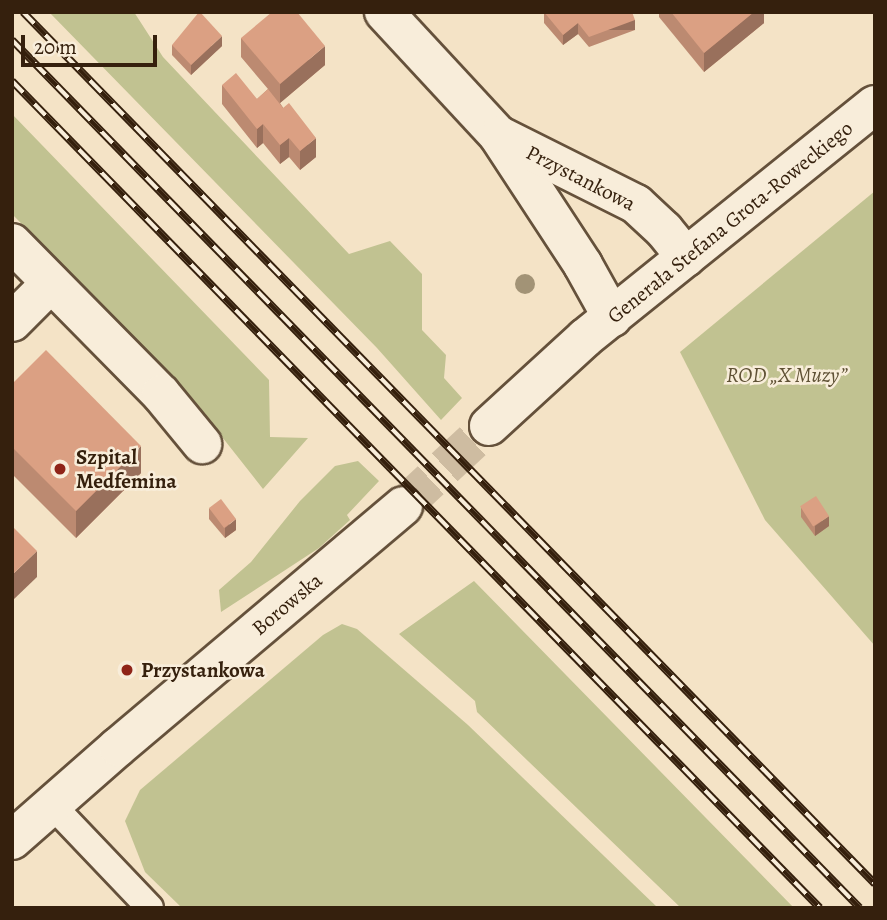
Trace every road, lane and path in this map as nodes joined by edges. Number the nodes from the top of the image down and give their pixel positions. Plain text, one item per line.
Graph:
1 (384, 12) edge
2 (875, 105) edge
3 (498, 135) junction
4 (12, 243) edge
5 (686, 257) junction
6 (51, 283) junction
7 (12, 322) edge
8 (598, 328) junction
9 (489, 426) tunnel mouth
10 (202, 443) dead end
11 (403, 506) tunnel mouth
12 (52, 805) junction
13 (12, 840) edge
14 (150, 908) edge

1 - 3 street, Przystankowa
2 - 5 street, Generała Stefana Grota-Roweckiego
3 - 5 street, Przystankowa
3 - 8 street, Przystankowa
4 - 6 street
5 - 8 street, Generała Stefana Grota-Roweckiego
6 - 7 street
6 - 10 street
8 - 9 street
11 - 12 street, Borowska
12 - 13 street, Borowska
12 - 14 lane

